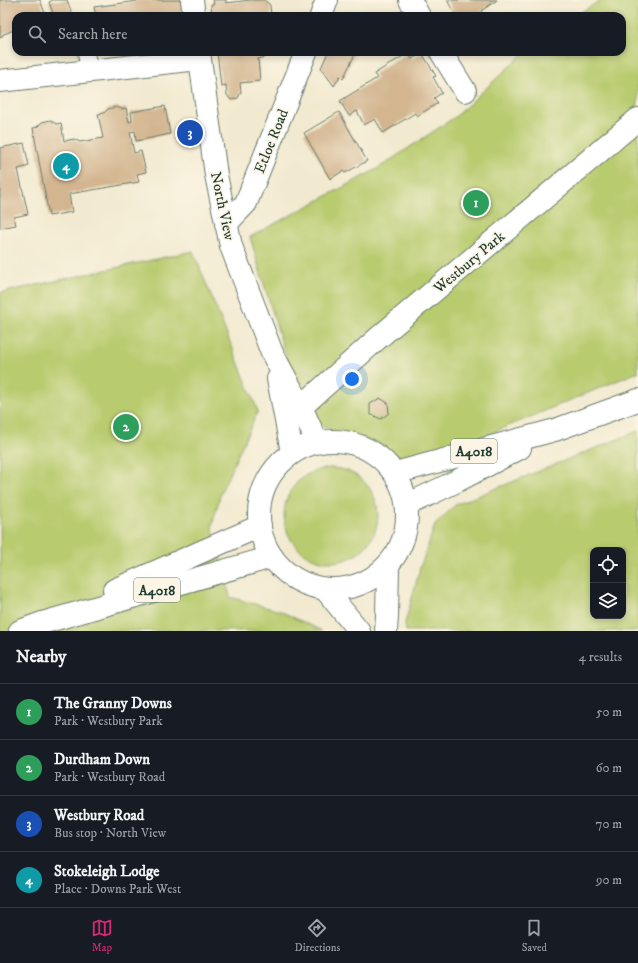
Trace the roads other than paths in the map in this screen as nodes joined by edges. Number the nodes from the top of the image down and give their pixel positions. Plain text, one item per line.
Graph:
1 (192, 0) edge
2 (327, 0) edge
3 (410, 0) edge
4 (194, 12) edge
5 (322, 12) edge
6 (417, 12) edge
7 (180, 56) edge
8 (199, 56) edge
9 (304, 56) edge
10 (443, 56) edge
11 (88, 61) edge
12 (0, 81) edge
13 (465, 91) dead end
14 (638, 119) edge
15 (226, 224) junction
16 (272, 353) junction
17 (638, 400) edge
18 (301, 406) junction
19 (554, 430) junction
20 (317, 442) junction
21 (292, 452) junction
22 (395, 473) junction
23 (407, 504) junction
24 (260, 526) junction
25 (272, 557) junction
26 (388, 566) junction
27 (325, 588) junction
28 (42, 623) junction
29 (20, 631) edge
30 (360, 631) edge
31 (386, 631) edge

1 - 4 main road
2 - 5 main road
3 - 6 main road
7 - 11 main road
8 - 15 main road, North View
9 - 15 main road, Etloe Road
10 - 13 main road
11 - 12 main road
14 - 18 main road, Westbury Park
15 - 16 main road, North View
16 - 18 main road, North View
16 - 21 main road, North View
17 - 19 main road, A4018
18 - 20 main road, North View
19 - 22 main road, A4018
19 - 23 main road, A4018
20 - 21 main road
20 - 22 main road
21 - 24 main road
22 - 23 main road
23 - 26 main road
24 - 25 main road
24 - 28 main road, A4018
25 - 27 main road
25 - 28 main road, A4018
26 - 27 main road
26 - 31 main road
27 - 30 main road
28 - 29 main road, A4018

